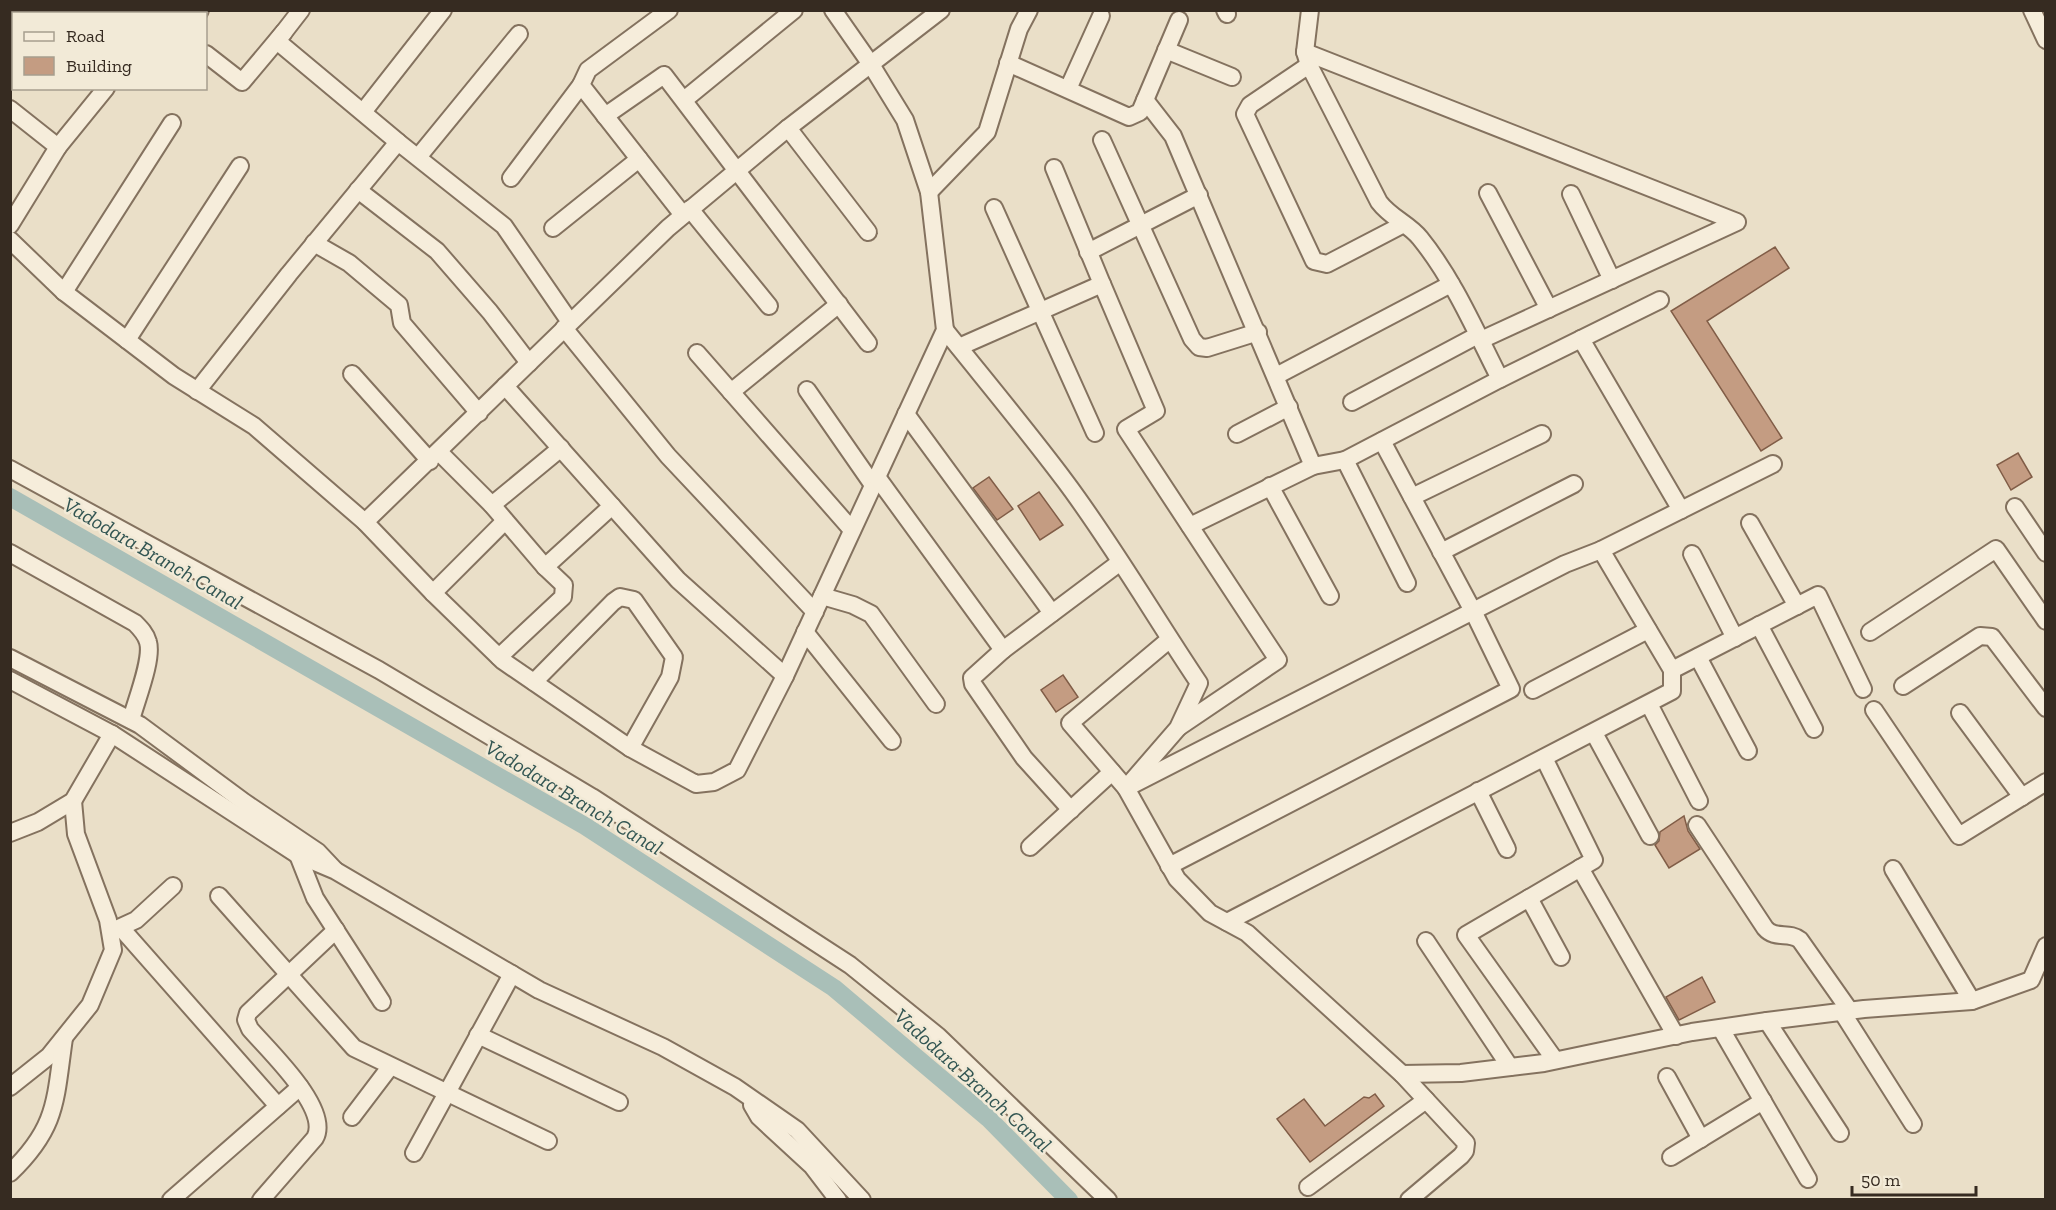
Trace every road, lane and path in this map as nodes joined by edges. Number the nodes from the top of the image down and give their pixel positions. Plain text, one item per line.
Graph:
1 (301, 10) edge
2 (442, 10) edge
3 (669, 10) edge
4 (794, 10) edge
5 (833, 10) edge
6 (940, 10) edge
7 (1029, 10) edge
8 (1310, 10) edge
9 (2032, 10) edge
10 (1101, 16) dead end
11 (1179, 20) dead end
12 (285, 31) junction
13 (519, 34) dead end
14 (2046, 40) edge
15 (1166, 50) junction
16 (207, 55) edge
17 (1307, 58) junction
18 (870, 63) junction
19 (1008, 63) junction
20 (1232, 77) dead end
21 (581, 85) junction
22 (1068, 89) junction
23 (102, 90) edge
24 (684, 100) junction
25 (1145, 100) junction
26 (10, 109) edge
27 (363, 112) junction
28 (605, 116) junction
29 (172, 123) dead end
30 (788, 128) junction
31 (1102, 140) dead end
32 (398, 142) junction
33 (58, 147) junction
34 (419, 156) junction
35 (639, 159) junction
36 (240, 166) dead end
37 (1054, 168) dead end
38 (737, 169) junction
39 (511, 178) dead end
40 (358, 190) junction
41 (929, 192) junction
42 (1488, 193) dead end
43 (1571, 194) dead end
44 (1199, 195) junction
45 (994, 208) dead end
46 (687, 212) junction
47 (1141, 224) junction
48 (10, 225) edge
49 (1402, 225) junction
50 (553, 228) dead end
51 (868, 232) dead end
52 (10, 240) edge
53 (314, 243) junction
54 (1088, 252) junction
55 (1612, 280) junction
56 (1102, 284) junction
57 (1451, 284) junction
58 (64, 292) junction
59 (1660, 300) dead end
60 (839, 304) junction
61 (769, 306) dead end
62 (1549, 309) junction
63 (1040, 311) junction
64 (567, 325) junction
65 (945, 330) junction
66 (1258, 332) junction
67 (1479, 338) junction
68 (1581, 339) junction
69 (127, 340) junction
70 (868, 343) dead end
71 (959, 347) junction
72 (697, 353) dead end
73 (529, 363) junction
74 (352, 374) dead end
75 (1276, 376) junction
76 (1500, 379) junction
77 (505, 386) junction
78 (807, 390) dead end
79 (197, 391) junction
80 (731, 392) junction
81 (1352, 402) dead end
82 (1289, 407) junction
83 (479, 413) junction
84 (906, 414) junction
85 (1095, 433) dead end
86 (1238, 434) dead end
87 (1542, 434) dead end
88 (1382, 441) junction
89 (561, 448) junction
90 (434, 456) junction
91 (1345, 460) junction
92 (1773, 464) dead end
93 (1313, 466) junction
94 (10, 469) edge
95 (875, 481) junction
96 (1574, 484) dead end
97 (1270, 486) junction
98 (1412, 497) junction
99 (492, 506) junction
100 (612, 506) junction
101 (2015, 507) dead end
102 (1681, 510) junction
103 (505, 521) junction
104 (365, 522) junction
105 (1750, 523) dead end
106 (1190, 526) junction
107 (852, 530) junction
108 (1601, 550) junction
109 (1441, 552) junction
110 (10, 553) edge
111 (2046, 553) edge
112 (1692, 555) dead end
113 (1119, 563) junction
114 (544, 567) junction
115 (1407, 583) dead end
116 (433, 593) junction
117 (822, 596) junction
118 (1330, 596) dead end
119 (1797, 606) junction
120 (814, 612) junction
121 (1474, 612) junction
122 (1052, 613) junction
123 (2046, 621) edge
124 (1759, 625) junction
125 (1648, 630) junction
126 (805, 632) junction
127 (1870, 632) dead end
128 (1735, 638) junction
129 (1170, 639) junction
130 (1003, 650) junction
131 (499, 657) junction
132 (1698, 657) junction
133 (10, 658) edge
134 (1672, 670) junction
135 (785, 676) junction
136 (10, 680) edge
137 (534, 682) junction
138 (1904, 686) dead end
139 (1863, 689) dead end
140 (1533, 690) dead end
141 (936, 704) dead end
142 (1649, 704) junction
143 (2046, 708) edge
144 (1874, 710) dead end
145 (1960, 713) dead end
146 (131, 720) junction
147 (1178, 728) junction
148 (1814, 729) dead end
149 (1594, 733) junction
150 (112, 734) junction
151 (892, 741) dead end
152 (630, 748) junction
153 (1748, 751) dead end
154 (1544, 758) junction
155 (1112, 772) junction
156 (2046, 782) edge
157 (1126, 788) junction
158 (1478, 791) junction
159 (2022, 796) junction
160 (73, 801) junction
161 (1699, 801) dead end
162 (1071, 810) junction
163 (1696, 825) dead end
164 (10, 833) edge
165 (1650, 836) dead end
166 (1030, 847) dead end
167 (1507, 849) dead end
168 (298, 855) junction
169 (1170, 866) junction
170 (1580, 868) junction
171 (1893, 869) dead end
172 (336, 871) junction
173 (173, 885) dead end
174 (219, 896) dead end
175 (1529, 898) junction
176 (1227, 922) junction
177 (116, 930) junction
178 (336, 930) junction
179 (1426, 941) dead end
180 (2046, 946) edge
181 (1561, 957) dead end
182 (512, 974) junction
183 (288, 975) junction
184 (1972, 1001) junction
185 (382, 1002) dead end
186 (1846, 1012) junction
187 (1767, 1021) junction
188 (1721, 1029) junction
189 (478, 1035) junction
190 (1676, 1036) junction
191 (64, 1037) junction
192 (1555, 1060) junction
193 (390, 1067) junction
194 (1510, 1067) junction
195 (1402, 1074) junction
196 (1667, 1077) dead end
197 (10, 1087) edge
198 (300, 1087) junction
199 (447, 1092) junction
200 (748, 1096) junction
201 (1425, 1100) junction
202 (1763, 1101) junction
203 (619, 1102) dead end
204 (278, 1106) junction
205 (352, 1117) dead end
206 (1913, 1124) dead end
207 (1840, 1133) dead end
208 (1701, 1139) junction
209 (548, 1141) dead end
210 (414, 1153) dead end
211 (1671, 1157) dead end
212 (10, 1173) edge
213 (1808, 1179) dead end
214 (1308, 1187) dead end
215 (856, 1197) edge
216 (171, 1200) edge
217 (261, 1200) edge
218 (838, 1200) edge
219 (1108, 1200) edge
220 (1409, 1200) edge

1 - 12 street
2 - 27 street
3 - 21 street
4 - 24 street
5 - 18 street
6 - 18 street
7 - 19 street
8 - 17 street
9 - 14 street
10 - 22 street
11 - 15 street
12 - 16 street
12 - 27 street
13 - 34 street
15 - 20 street
15 - 25 street
17 - 49 street
17 - 49 street
17 - 55 street
18 - 30 street
18 - 41 street
19 - 22 street
19 - 41 street
21 - 28 street
21 - 39 street
22 - 25 street
23 - 33 street
24 - 28 street
24 - 38 street
25 - 44 street
26 - 33 street
27 - 32 street
28 - 35 street
29 - 58 street
30 - 38 street
30 - 51 street
31 - 47 street
32 - 34 street
32 - 40 street
33 - 48 street
34 - 64 street
35 - 46 street
35 - 50 street
36 - 69 street
37 - 54 street
38 - 46 street
38 - 60 street
40 - 53 street
40 - 73 street
41 - 65 street
42 - 62 street
43 - 55 street
44 - 47 street
44 - 66 street
45 - 63 street
46 - 61 street
46 - 64 street
47 - 54 street
47 - 66 street
49 - 57 street
52 - 58 street
53 - 79 street
53 - 83 street
54 - 56 street
55 - 62 street
56 - 63 street
56 - 106 street
57 - 67 street
57 - 75 street
58 - 69 street
59 - 68 street
60 - 70 street
60 - 80 street
62 - 67 street
63 - 71 street
63 - 85 street
64 - 73 street
64 - 120 street
65 - 71 street
65 - 84 street
66 - 75 street
67 - 76 street
67 - 81 street
68 - 76 street
68 - 102 street
69 - 79 street
71 - 113 street
72 - 80 street
73 - 77 street
74 - 90 street
75 - 82 street
76 - 88 street
77 - 83 street
77 - 89 street
78 - 95 street
79 - 104 street
80 - 107 street
82 - 86 street
82 - 93 street
83 - 90 street
84 - 95 street
84 - 122 street
87 - 98 street
88 - 91 street
88 - 98 street
89 - 99 street
89 - 100 street
90 - 99 street
90 - 104 street
91 - 93 street
91 - 115 street
92 - 102 street
93 - 97 street
94 - 219 street
95 - 107 street
95 - 130 street
96 - 109 street
97 - 106 street
97 - 118 street
98 - 109 street
99 - 103 street
100 - 114 street
100 - 135 street
101 - 111 street
102 - 108 street
103 - 114 street
103 - 116 street
104 - 116 street
105 - 119 street
106 - 147 street
107 - 117 street
108 - 121 street
108 - 125 street
109 - 121 street
110 - 146 street
112 - 128 street
113 - 122 street
113 - 129 street
114 - 131 street
116 - 131 street
117 - 120 street
117 - 141 street
119 - 124 street
119 - 139 street
120 - 126 street
121 - 157 street
121 - 169 street
122 - 130 street
123 - 127 street
124 - 128 street
124 - 148 street
125 - 134 street
125 - 140 street
126 - 135 street
126 - 151 street
128 - 132 street
129 - 147 street
129 - 155 street
130 - 162 street
131 - 137 street
132 - 134 street
132 - 153 street
133 - 146 street
134 - 142 street
135 - 152 street
136 - 150 street
137 - 152 street
137 - 152 street
138 - 143 street
142 - 149 street
142 - 161 street
144 - 159 street
145 - 159 street
146 - 172 street
147 - 157 street
149 - 154 street
149 - 165 street
150 - 160 street
150 - 168 street
154 - 158 street
154 - 170 street
155 - 157 street
155 - 162 street
156 - 159 street
157 - 169 street
158 - 167 street
158 - 176 street
160 - 164 street
160 - 177 street
162 - 166 street
163 - 186 street
168 - 172 street
168 - 178 street
169 - 176 street
170 - 175 street
170 - 190 street
171 - 184 street
172 - 182 street
173 - 177 street
174 - 183 street
175 - 181 street
175 - 192 street
176 - 195 street
177 - 191 street
177 - 204 street
178 - 183 street
178 - 185 street
179 - 194 street
180 - 184 street
182 - 189 street
182 - 200 street
183 - 193 street
183 - 198 street
184 - 186 street
186 - 187 street
186 - 206 street
187 - 188 street
187 - 207 street
188 - 190 street
188 - 202 street
189 - 199 street
189 - 203 street
190 - 192 street
191 - 197 street
191 - 212 street
192 - 194 street
193 - 199 street
193 - 205 street
194 - 195 street
195 - 201 street
196 - 208 street
198 - 204 street
198 - 217 street
199 - 209 street
199 - 210 street
200 - 215 street
200 - 218 street
201 - 214 street
201 - 220 street
202 - 208 street
202 - 213 street
204 - 216 street
208 - 211 street

